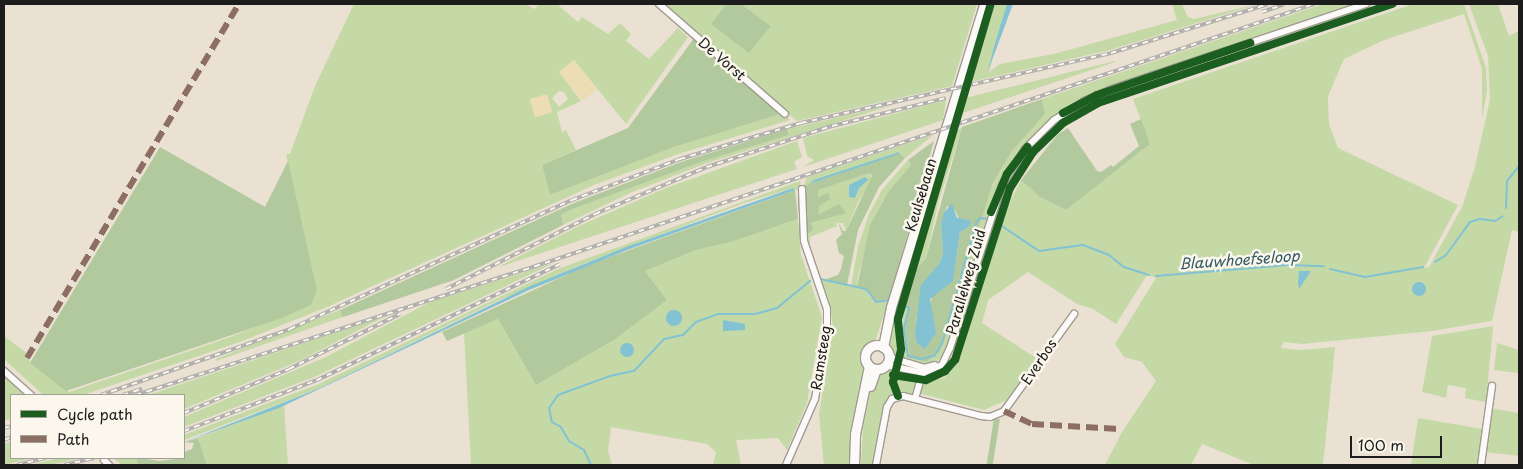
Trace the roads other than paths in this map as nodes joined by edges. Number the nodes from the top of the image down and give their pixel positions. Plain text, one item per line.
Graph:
1 (659, 4) edge
2 (984, 4) edge
3 (1366, 4) edge
4 (785, 114) dead end
5 (802, 189) dead end
6 (1074, 314) dead end
7 (881, 346) junction
8 (887, 361) junction
9 (872, 368) junction
10 (923, 370) junction
11 (4, 371) edge
12 (1492, 386) dead end
13 (30, 394) edge
14 (915, 398) junction
15 (786, 465) edge
16 (854, 465) edge
17 (859, 465) edge
18 (876, 465) edge
19 (1481, 465) edge

1 - 4 street, De Vorst
2 - 7 main road, Keulsebaan
3 - 10 street, Parallelweg Zuid
5 - 15 street, Ramsteeg
6 - 14 street, Everbos
7 - 8 main road
7 - 9 main road, Keulsebaan
8 - 9 main road
8 - 10 street
9 - 16 main road
9 - 17 main road
10 - 14 street
11 - 13 street
12 - 19 street
14 - 18 street

